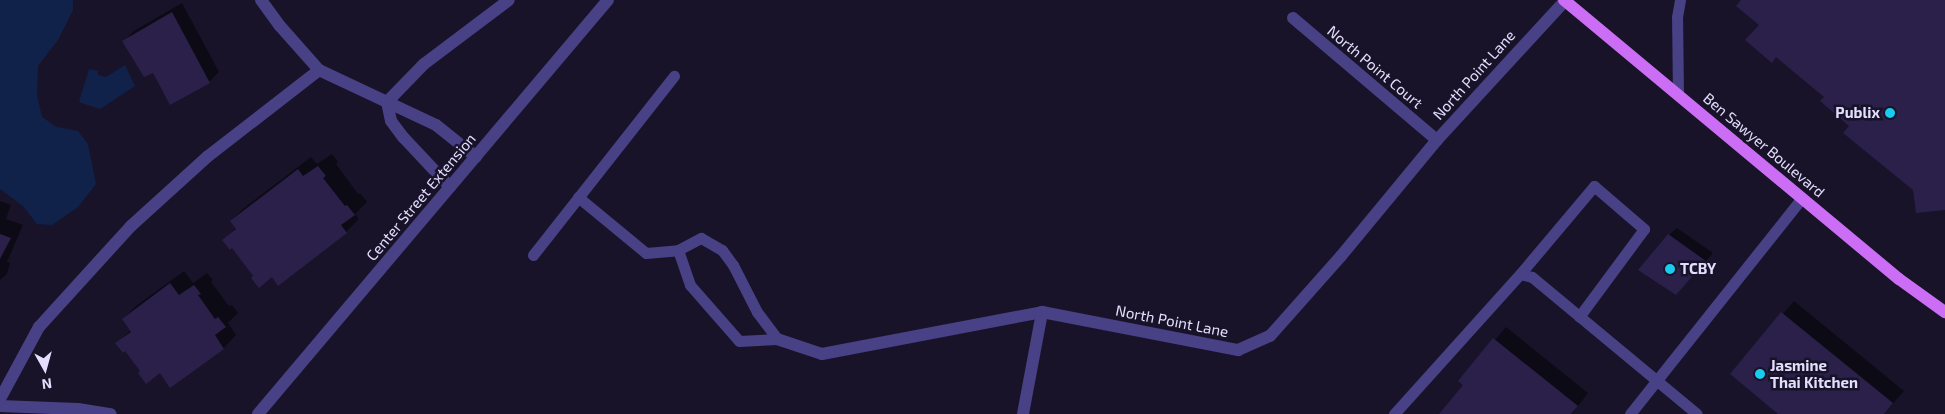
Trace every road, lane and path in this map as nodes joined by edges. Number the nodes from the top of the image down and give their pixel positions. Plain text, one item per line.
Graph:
1 (261, 0) edge
2 (509, 0) edge
3 (608, 0) edge
4 (1564, 0) edge
5 (1680, 0) edge
6 (1293, 18) dead end
7 (319, 70) junction
8 (674, 76) dead end
9 (1678, 95) junction
10 (387, 102) junction
11 (1437, 140) junction
12 (476, 158) junction
13 (450, 187) junction
14 (578, 197) junction
15 (1802, 198) junction
16 (678, 250) junction
17 (534, 254) dead end
18 (1520, 274) junction
19 (1042, 312) junction
20 (1945, 312) edge
21 (1580, 317) junction
22 (777, 339) junction
23 (1657, 381) junction
24 (0, 400) edge
25 (0, 406) edge
26 (111, 414) edge
27 (258, 414) edge
28 (1023, 414) edge
29 (1394, 414) edge
30 (1630, 414) edge
31 (1697, 414) edge

1 - 7 street
2 - 10 street
3 - 12 street, Center Street Extension
4 - 9 main road, Ben Sawyer Boulevard
4 - 11 street, North Point Lane
5 - 9 lane
6 - 11 street, North Point Court
7 - 10 street
7 - 24 street
8 - 14 lane
9 - 15 main road, Ben Sawyer Boulevard
10 - 12 street
10 - 13 street
11 - 19 street, North Point Lane
12 - 13 street, Center Street Extension
13 - 27 street, Center Street Extension
14 - 16 lane
14 - 17 lane
15 - 20 main road, Ben Sawyer Boulevard
15 - 23 lane
16 - 22 lane
16 - 22 lane
18 - 21 lane
18 - 21 lane
18 - 29 lane
19 - 22 street, North Point Lane
19 - 28 street
21 - 23 lane
23 - 30 lane
23 - 31 lane
25 - 26 street

